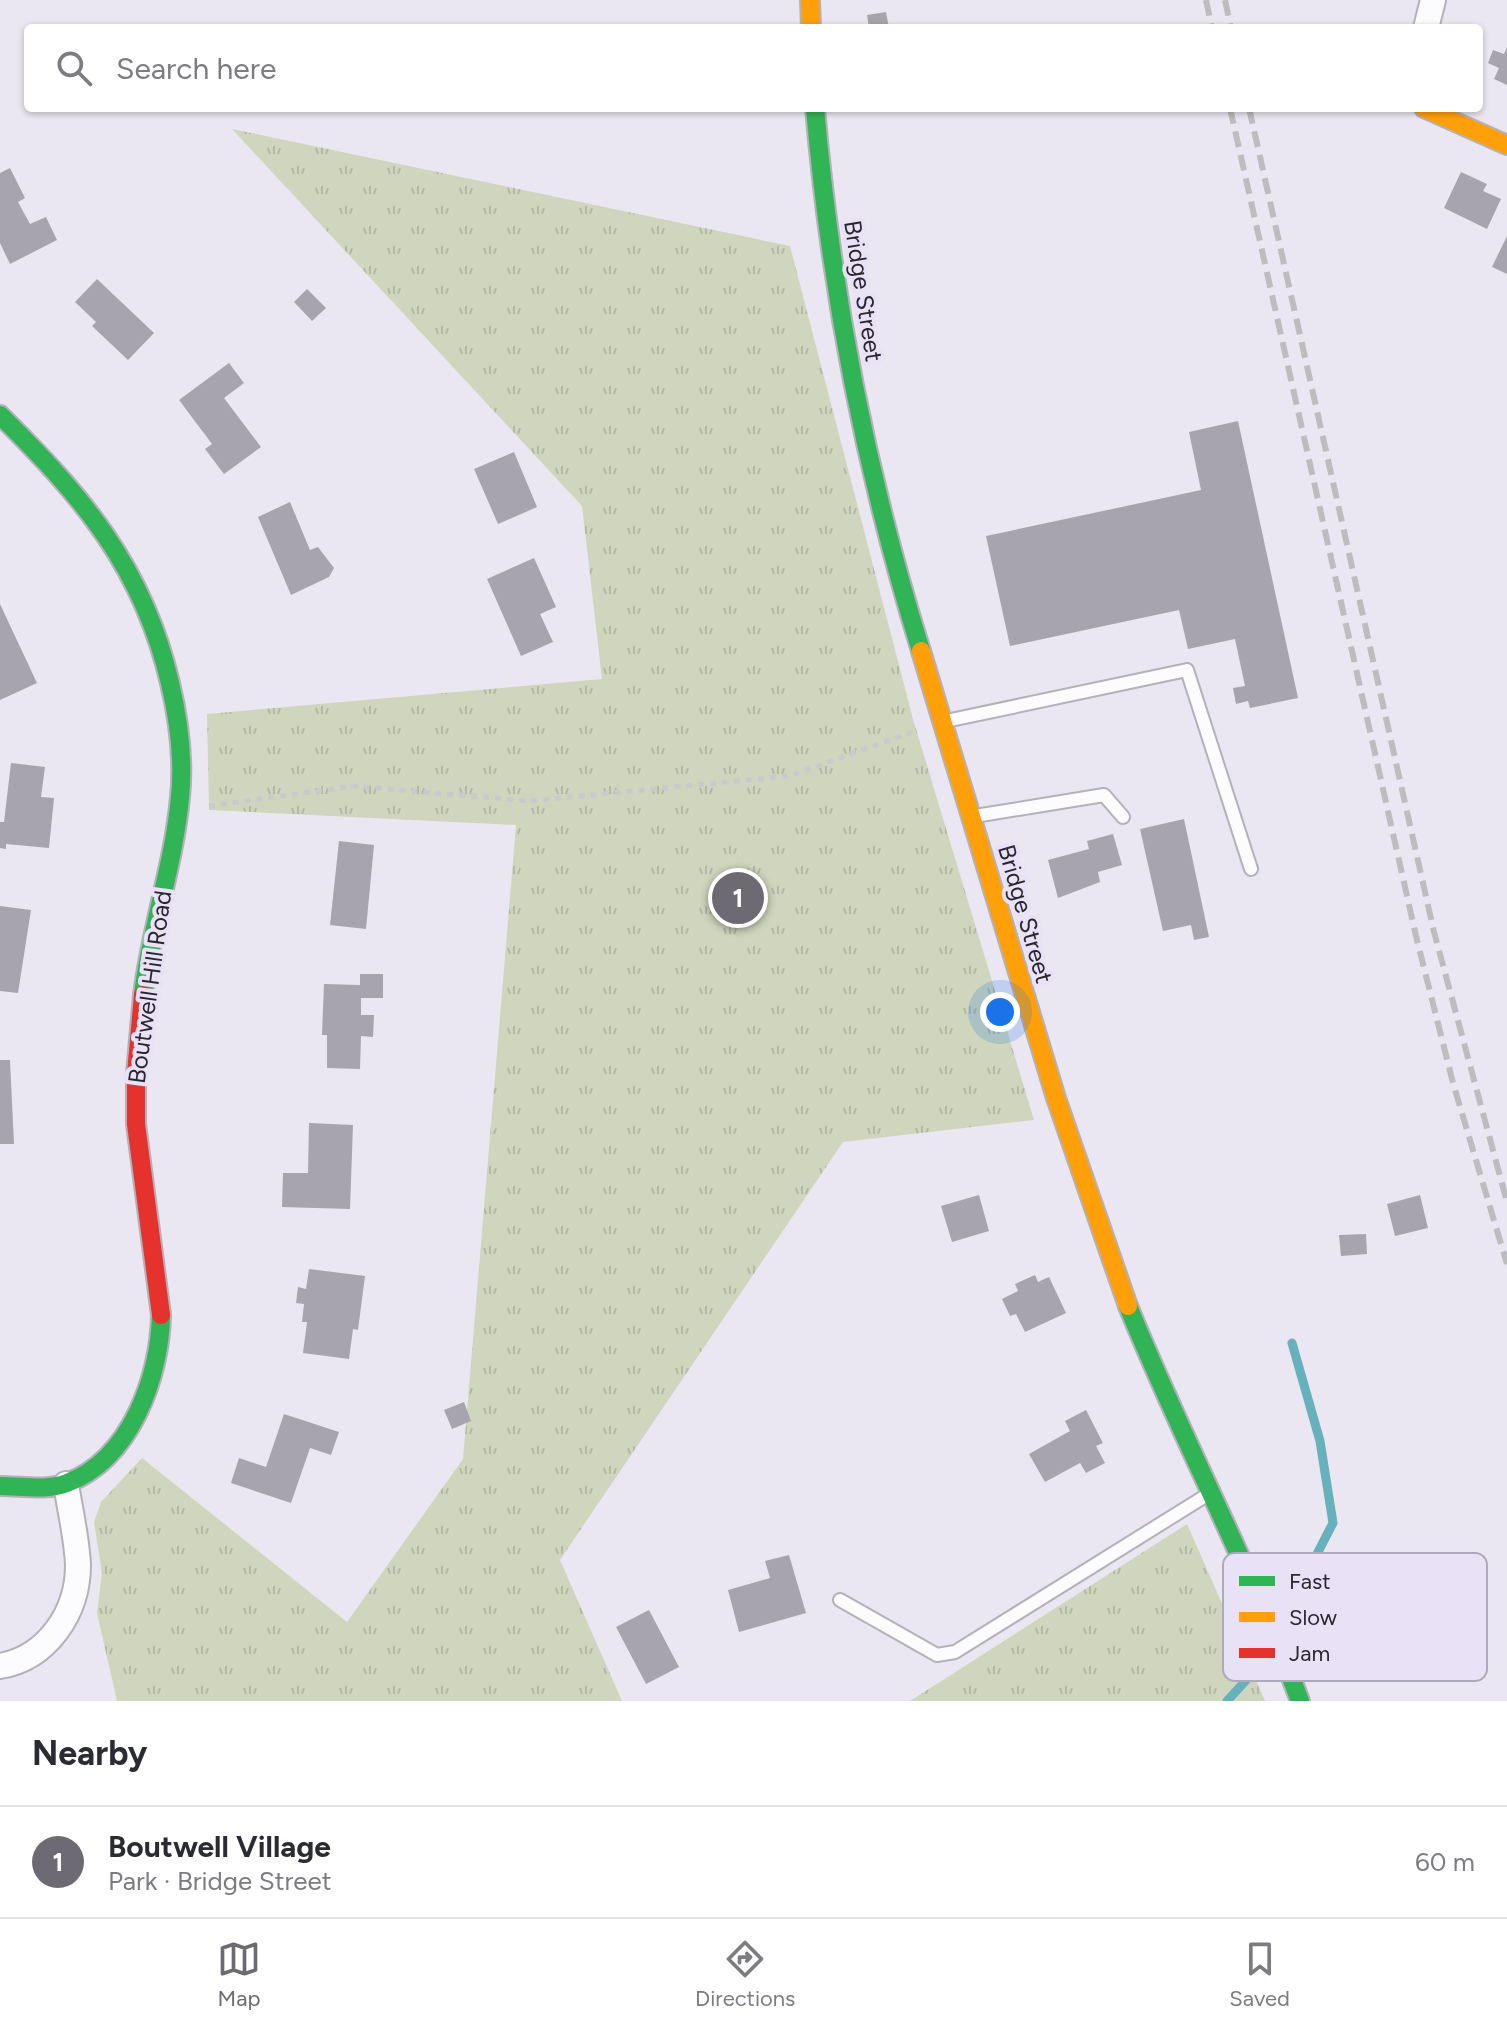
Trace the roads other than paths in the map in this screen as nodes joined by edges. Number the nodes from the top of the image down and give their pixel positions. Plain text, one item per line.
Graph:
1 (810, 0) edge
2 (1433, 0) edge
3 (811, 24) edge
4 (1427, 24) edge
5 (815, 112) edge
6 (1433, 112) edge
7 (1507, 145) edge
8 (0, 415) edge
9 (943, 722) junction
10 (972, 816) junction
11 (1123, 817) dead end
12 (1251, 869) dead end
13 (66, 1484) junction
14 (0, 1486) edge
15 (1210, 1493) junction
16 (1238, 1553) edge
17 (840, 1600) dead end
18 (0, 1666) edge
19 (1293, 1681) edge
20 (1300, 1701) edge

1 - 3 main road
2 - 4 street
5 - 9 main road, Bridge Street
6 - 7 main road
8 - 13 main road, Boutwell Hill Road
9 - 10 main road, Bridge Street
9 - 12 lane
10 - 11 lane
10 - 15 main road, Bridge Street
13 - 14 main road
13 - 18 street
15 - 16 main road, Bridge Street
15 - 17 lane
19 - 20 main road, Bridge Street

